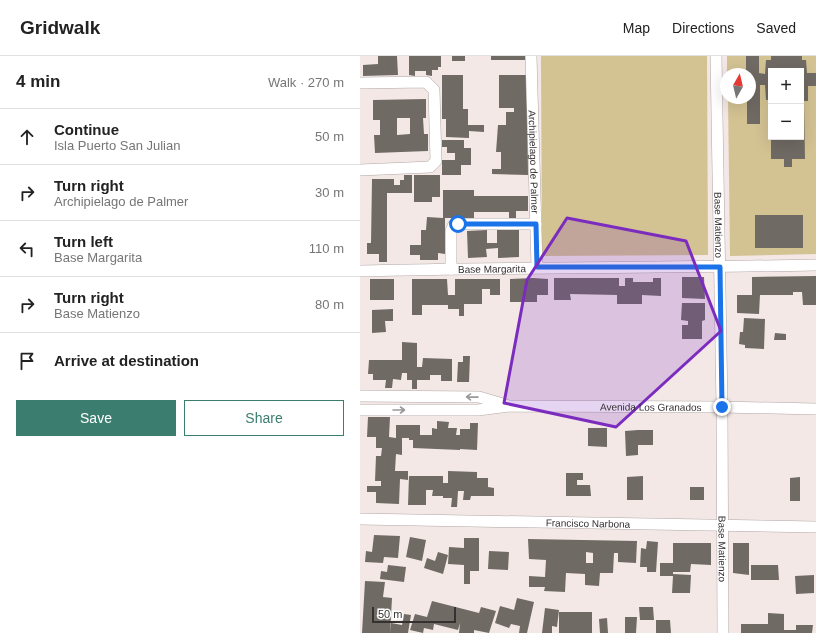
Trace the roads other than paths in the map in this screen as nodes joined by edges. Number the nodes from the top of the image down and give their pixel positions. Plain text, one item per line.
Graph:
1 (530, 56) edge
2 (716, 56) edge
3 (360, 83) edge
4 (360, 170) edge
5 (536, 224) junction
6 (810, 262) edge
7 (537, 267) junction
8 (720, 267) junction
9 (451, 269) junction
10 (360, 271) edge
11 (360, 396) edge
12 (510, 406) junction
13 (722, 407) junction
14 (816, 409) edge
15 (360, 410) edge
16 (360, 519) edge
17 (722, 526) junction
18 (816, 527) edge
19 (723, 633) edge

1 - 5 street, Archipielago de Palmer
2 - 8 street, Base Matienzo
3 - 4 street
5 - 7 street, Archipielago de Palmer
5 - 9 street
6 - 8 street, Base Margarita
7 - 8 street, Base Margarita
7 - 9 street, Base Margarita
8 - 13 street, Base Matienzo
9 - 10 street, Base Margarita
12 -> 11 street, Avenida Los Granados
12 - 13 street, Avenida Los Granados
15 -> 12 street, Avenida Los Granados
13 - 14 street, Avenida Los Granados
13 - 17 street, Base Matienzo
16 - 17 street, Francisco Narbona
17 - 18 street, Francisco Narbona
17 - 19 street, Base Matienzo

